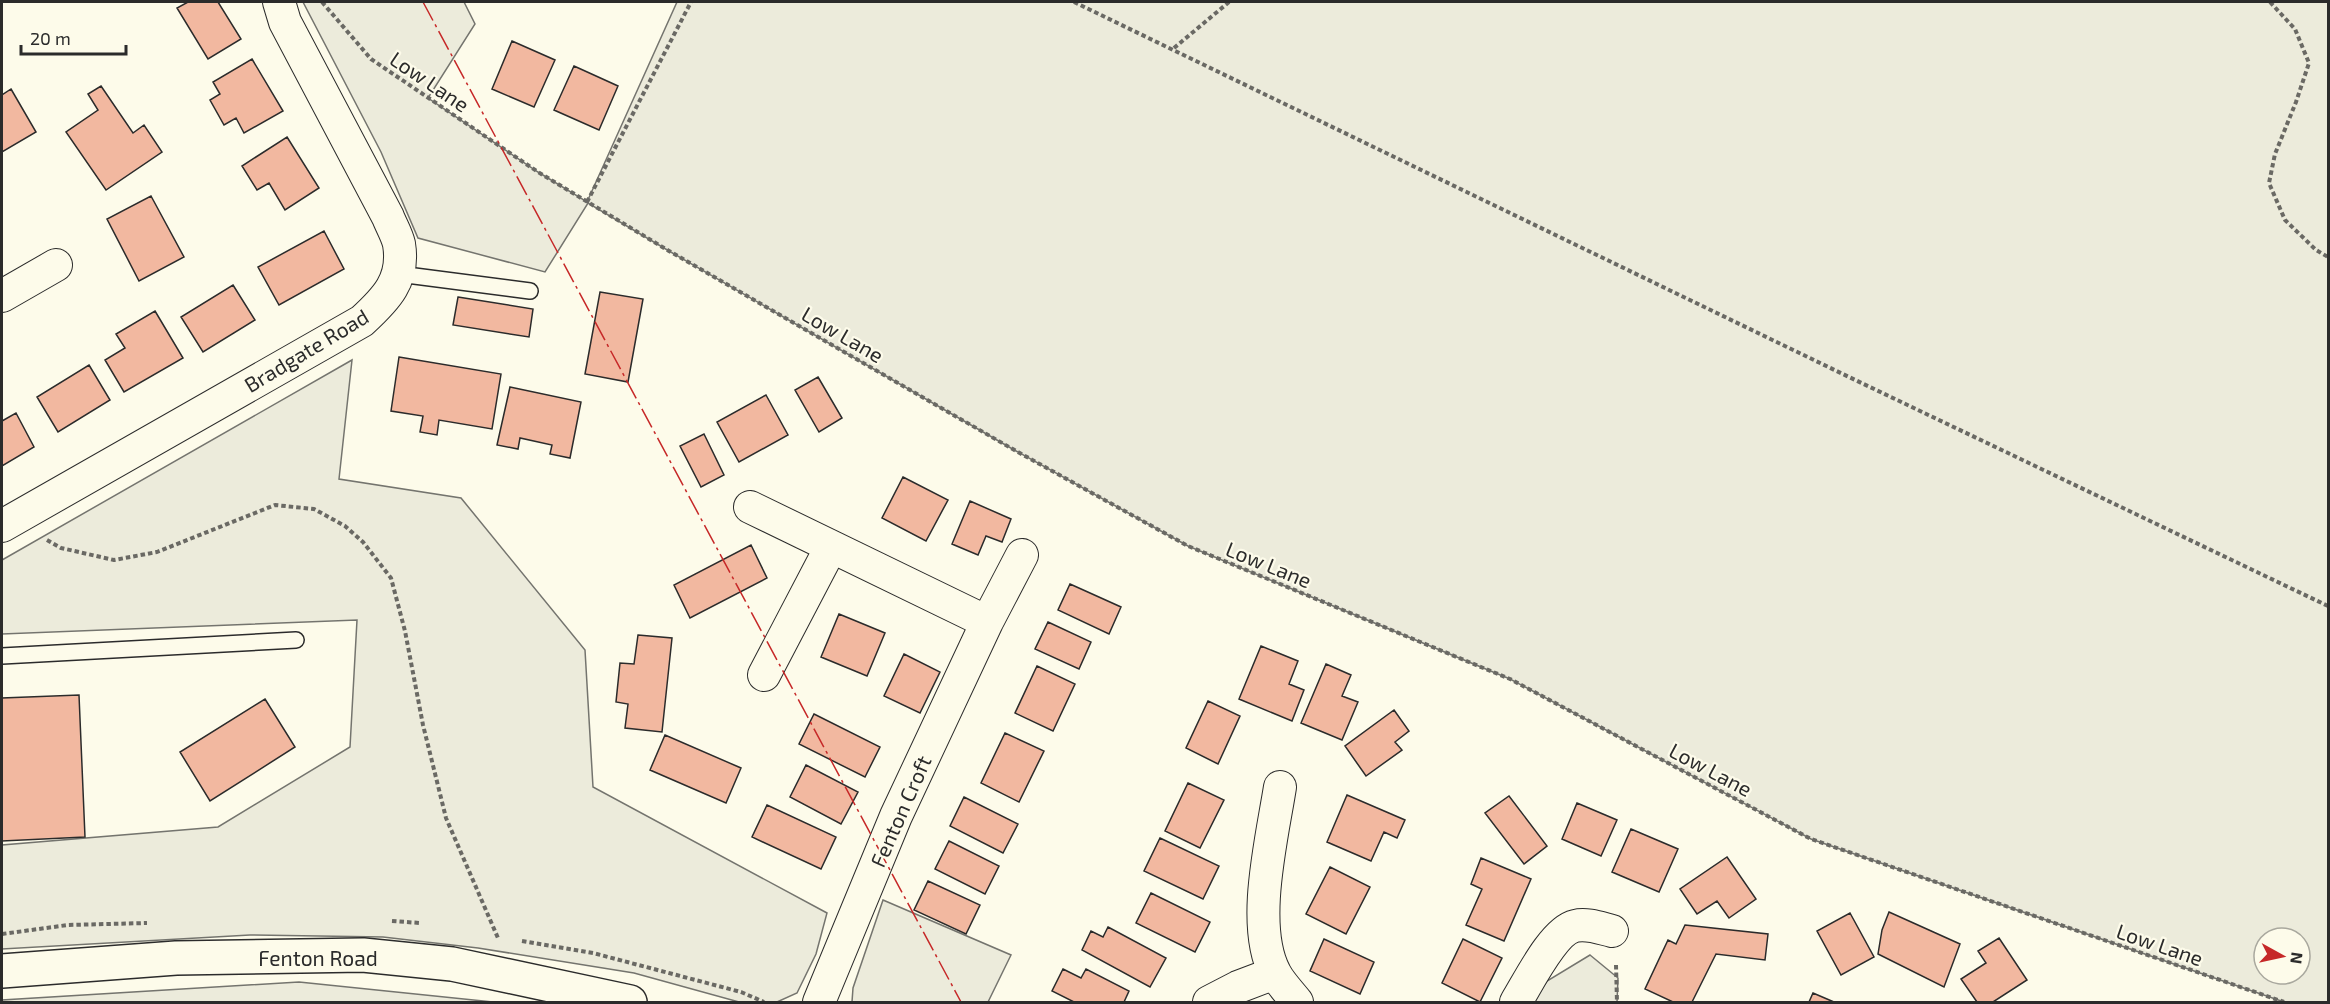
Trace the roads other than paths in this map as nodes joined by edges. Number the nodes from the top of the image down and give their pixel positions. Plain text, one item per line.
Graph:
1 (279, 2) edge
2 (56, 265) dead end
3 (399, 274) junction
4 (530, 291) dead end
5 (2, 296) edge
6 (750, 507) dead end
7 (7, 523) edge
8 (831, 547) junction
9 (1022, 555) dead end
10 (987, 622) junction
11 (296, 640) dead end
12 (2, 656) edge
13 (764, 675) dead end
14 (1280, 787) dead end
15 (1612, 931) dead end
16 (2, 971) edge
17 (1275, 973) junction
18 (630, 1002) edge
19 (819, 1002) edge
20 (1209, 1002) edge
21 (1297, 1002) edge
22 (1516, 1002) edge

1 - 3 street
2 - 5 street
3 - 4 lane
3 - 7 street, Bradgate Road
6 - 8 street
8 - 10 street
8 - 13 street
9 - 10 street, Fenton Croft
10 - 19 street, Fenton Croft
11 - 12 lane
14 - 17 street
15 - 22 street
16 - 18 street, Fenton Road
17 - 20 street
17 - 21 street

